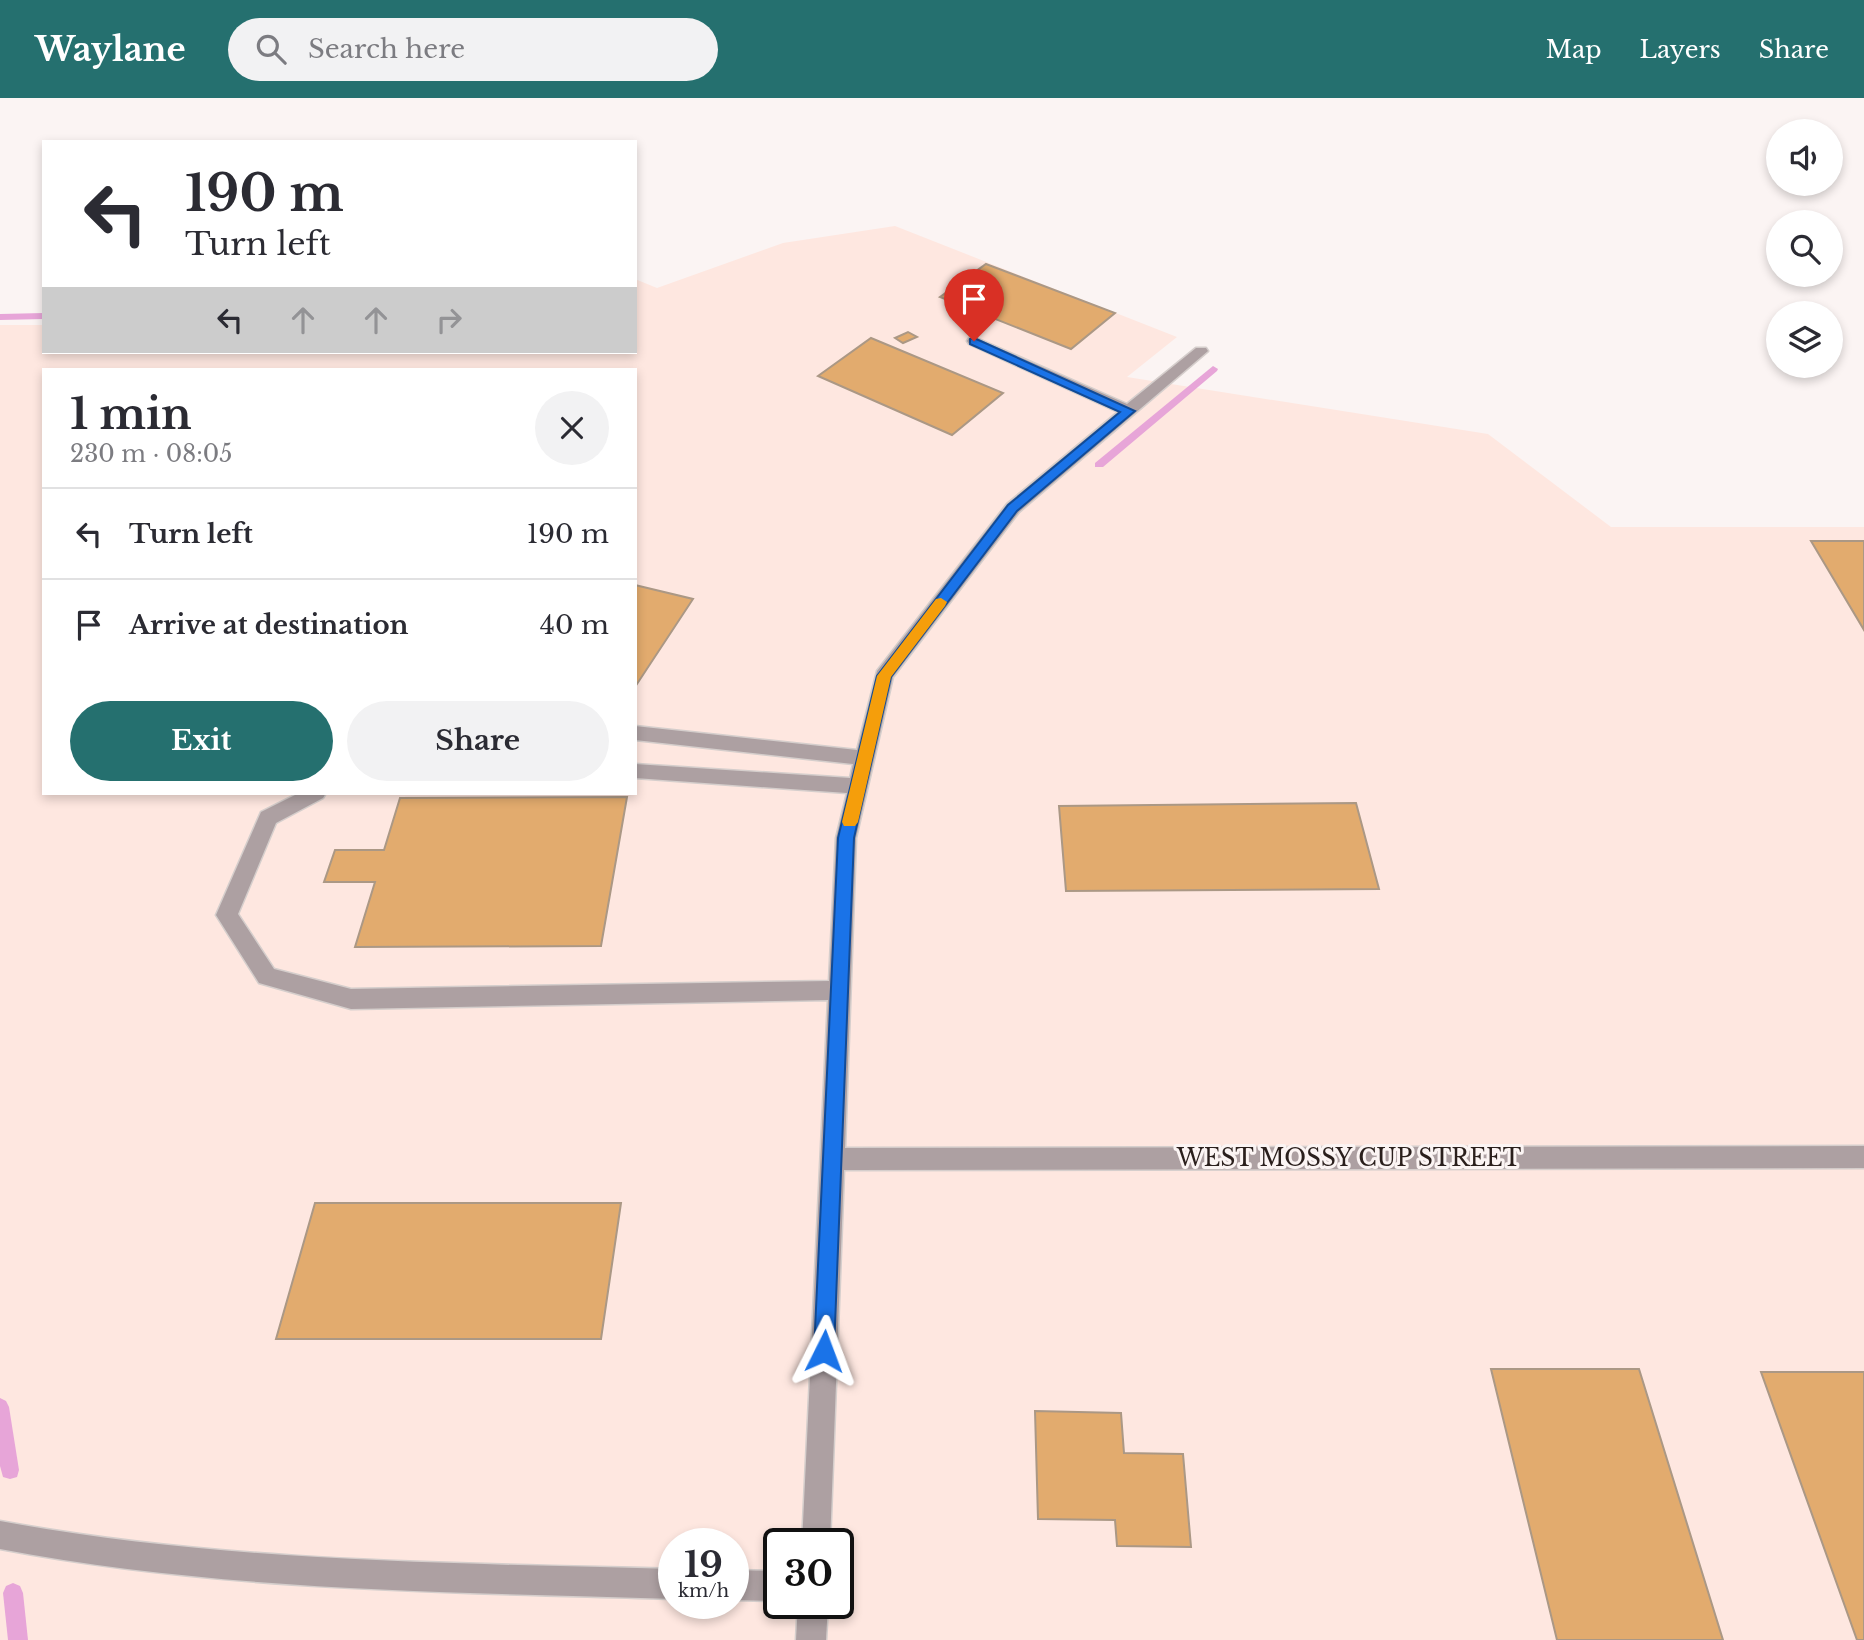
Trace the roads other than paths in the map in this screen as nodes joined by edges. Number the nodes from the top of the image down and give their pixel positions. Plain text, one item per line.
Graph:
1 (974, 341) dead end
2 (1201, 351) dead end
3 (1129, 411) junction
4 (637, 733) edge
5 (865, 758) junction
6 (637, 771) edge
7 (858, 786) junction
8 (312, 795) edge
9 (840, 989) junction
10 (1864, 1157) edge
11 (833, 1159) junction
12 (817, 1528) edge
13 (0, 1535) edge
14 (658, 1584) edge
15 (812, 1619) edge
16 (811, 1640) edge

1 - 3 street
2 - 3 street
3 - 5 street
4 - 5 street
5 - 7 street
6 - 7 street
7 - 9 street
8 - 9 street
9 - 11 street
10 - 11 street, WEST MOSSY CUP STREET
11 - 12 street
13 - 14 street
15 - 16 street

